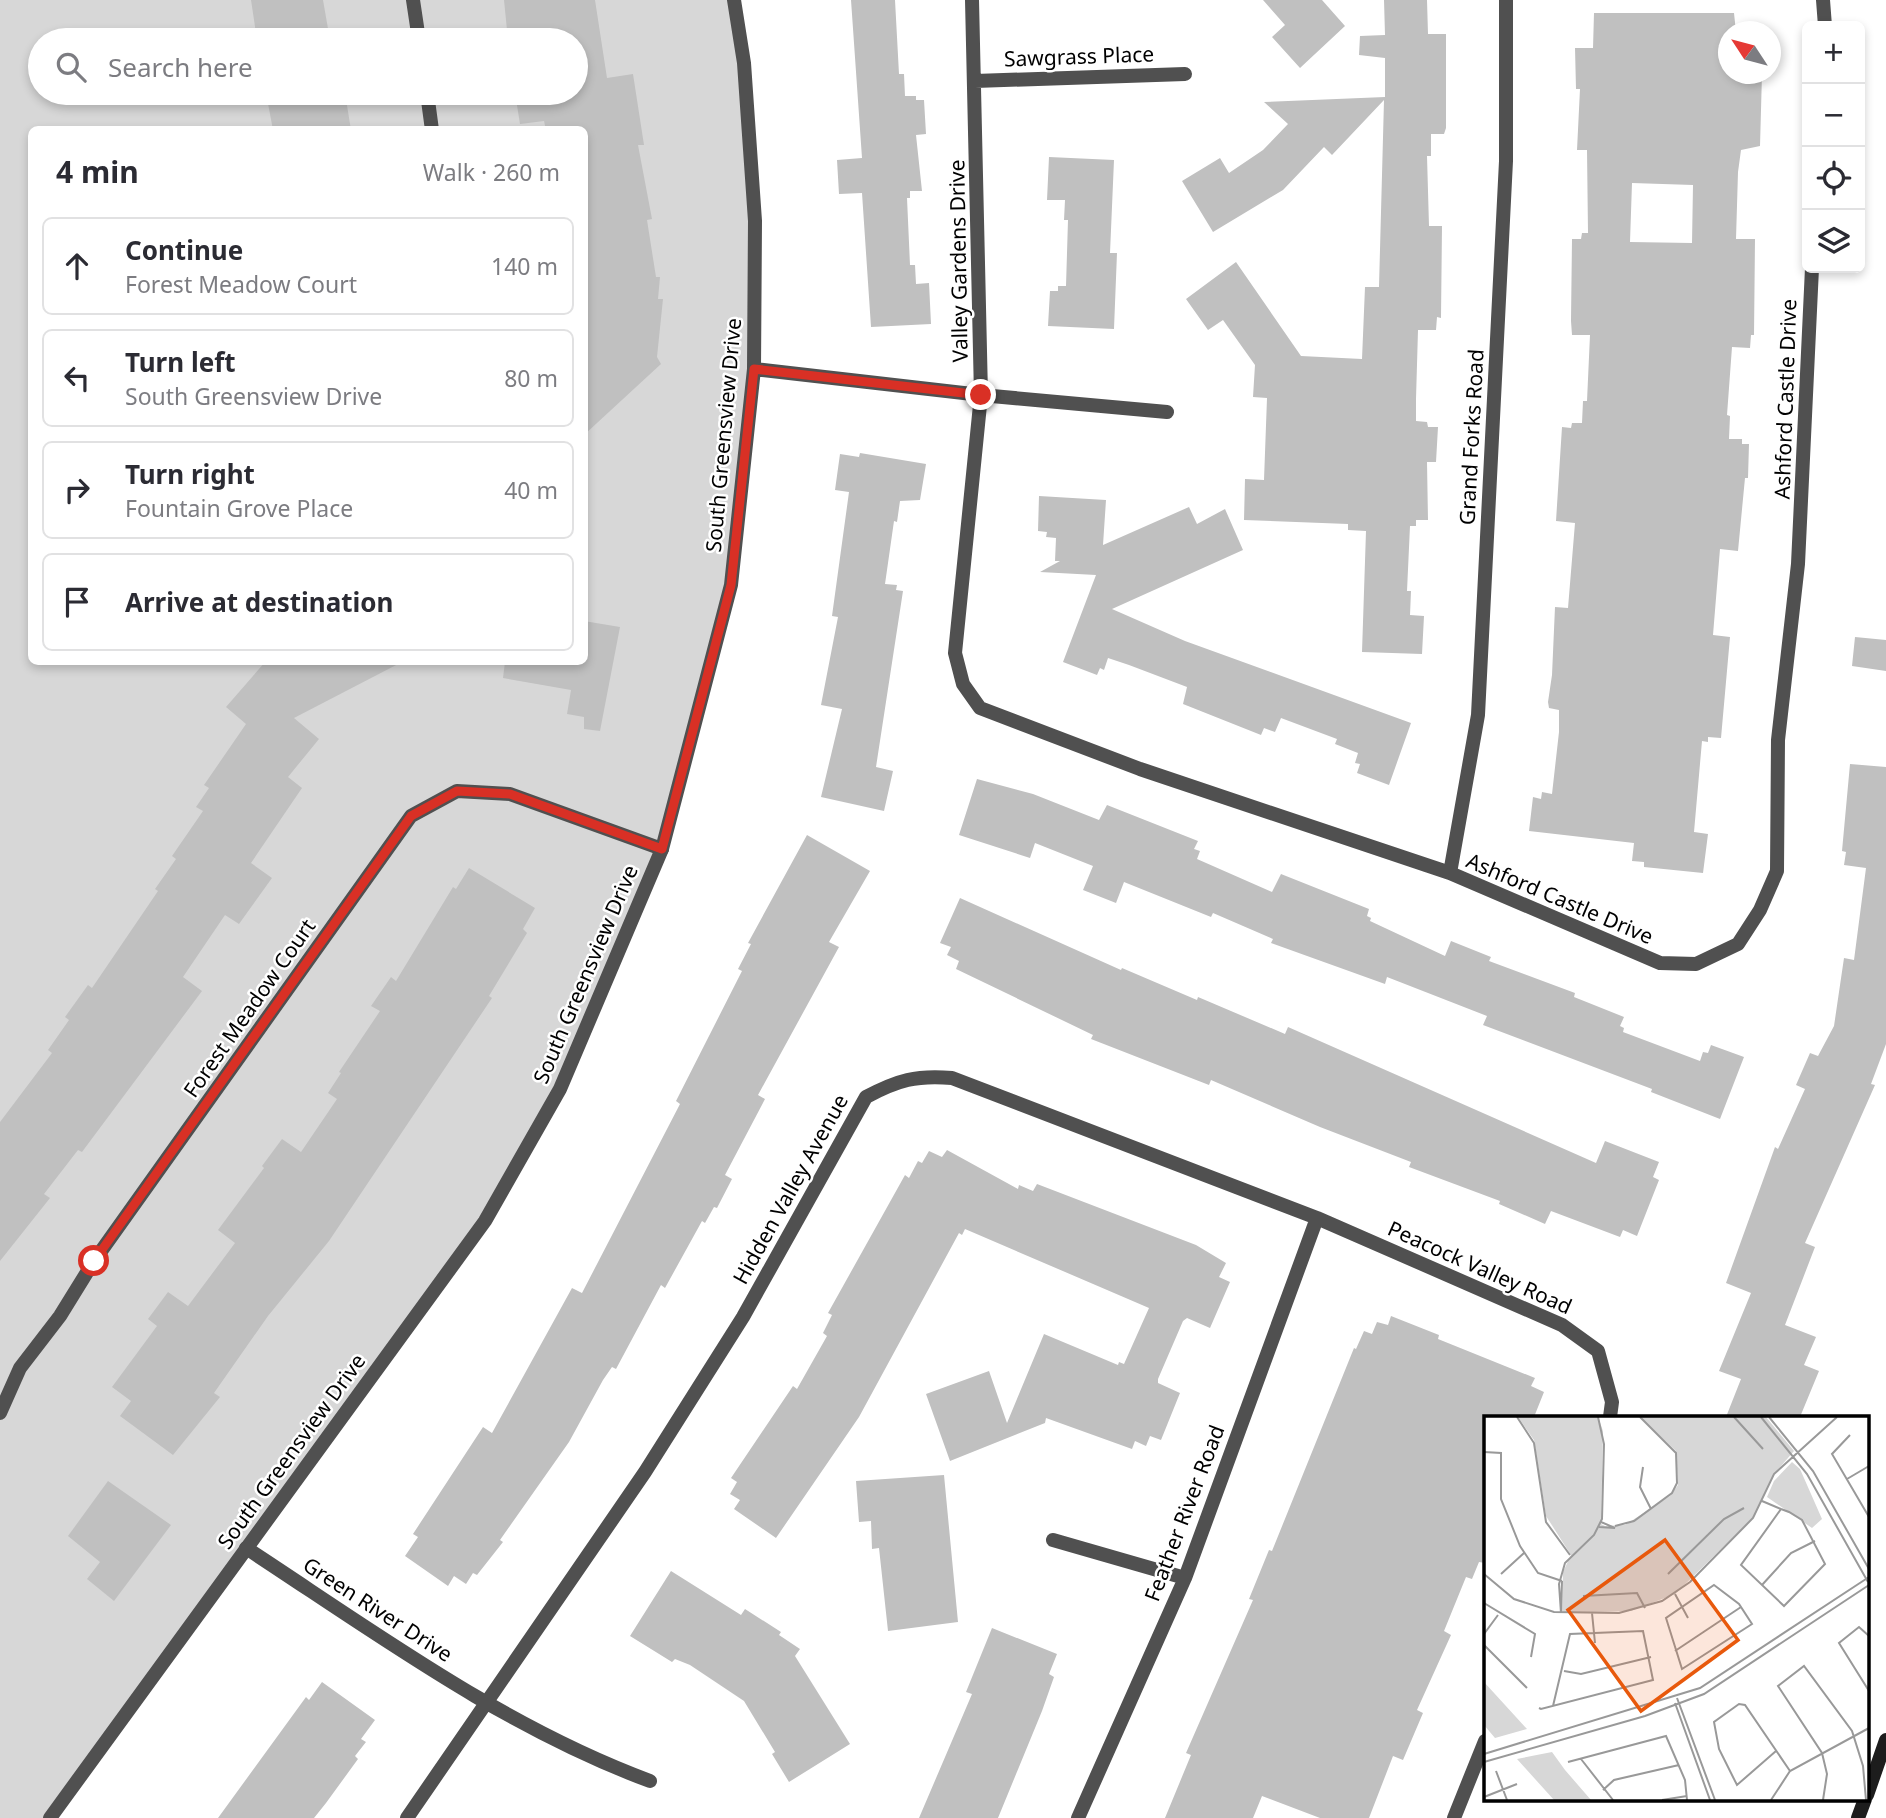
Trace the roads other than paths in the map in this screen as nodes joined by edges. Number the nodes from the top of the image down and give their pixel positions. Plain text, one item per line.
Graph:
1 (413, 0) edge
2 (734, 0) edge
3 (972, 0) edge
4 (1506, 0) edge
5 (1823, 0) edge
6 (1825, 21) edge
7 (417, 28) edge
8 (1185, 74) dead end
9 (975, 81) junction
10 (429, 105) edge
11 (431, 126) edge
12 (1812, 273) edge
13 (754, 369) junction
14 (981, 395) junction
15 (1167, 412) dead end
16 (1033, 730) joint
17 (662, 849) junction
18 (1450, 873) junction
19 (1317, 1218) junction
20 (0, 1413) edge
21 (1610, 1416) edge
22 (1053, 1540) dead end
23 (246, 1549) junction
24 (1185, 1578) junction
25 (487, 1704) junction
26 (1886, 1740) edge
27 (1484, 1743) edge
28 (650, 1781) dead end
29 (1868, 1791) edge
30 (1865, 1800) edge
31 (50, 1818) edge
32 (407, 1818) edge
33 (1078, 1818) edge
34 (1454, 1818) edge
35 (1858, 1818) edge

1 - 7 street
2 - 13 street, South Greensview Drive
3 - 9 street, Valley Gardens Drive
4 - 18 street, Grand Forks Road
5 - 6 street
8 - 9 street, Sawgrass Place
9 - 14 street, Valley Gardens Drive
10 - 11 street
12 - 18 street, Ashford Castle Drive
13 - 14 street
13 - 17 street, South Greensview Drive
14 - 15 street
14 - 16 street, Valley Gardens Drive
16 - 18 street, Ashford Castle Drive
17 - 20 street, Forest Meadow Court
17 - 23 street, South Greensview Drive
19 - 21 street, Peacock Valley Road
19 - 24 street, Feather River Road
19 - 25 street, Hidden Valley Avenue
22 - 24 street
23 - 25 street, Green River Drive
23 - 31 street, South Greensview Drive
24 - 33 street, Feather River Road
25 - 28 street, Green River Drive
25 - 32 street, Hidden Valley Avenue
26 - 29 main road
27 - 34 street
30 - 35 main road

